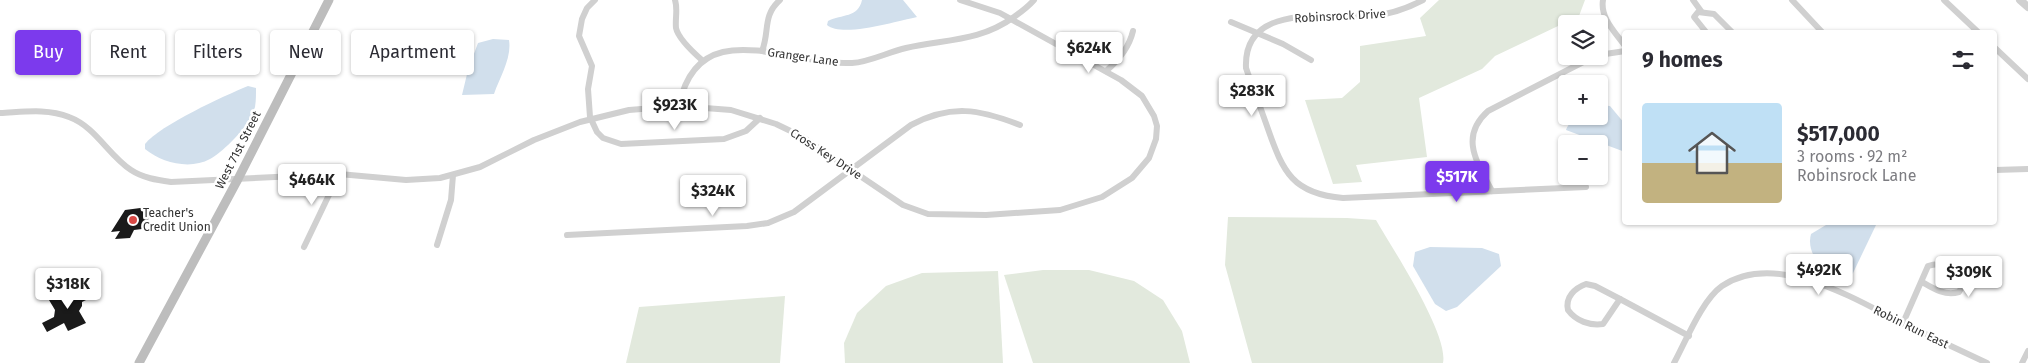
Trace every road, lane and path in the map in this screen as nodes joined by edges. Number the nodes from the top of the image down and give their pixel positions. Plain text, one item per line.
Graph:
1 (329, 0) edge
2 (595, 0) edge
3 (675, 0) edge
4 (780, 0) edge
5 (960, 0) edge
6 (1034, 0) edge
7 (1423, 0) edge
8 (1603, 0) edge
9 (1693, 0) edge
10 (1792, 0) edge
11 (1944, 0) edge
12 (2020, 0) edge
13 (2028, 8) edge
14 (1702, 11) junction
15 (1010, 18) junction
16 (1231, 22) dead end
17 (1704, 30) edge
18 (1730, 30) edge
19 (1820, 30) edge
20 (1976, 30) edge
21 (1133, 31) dead end
22 (1258, 33) junction
23 (1622, 42) edge
24 (762, 50) junction
25 (1997, 50) edge
26 (1622, 51) edge
27 (1608, 54) edge
28 (1311, 60) dead end
29 (704, 61) junction
30 (1577, 65) edge
31 (1106, 71) junction
32 (2028, 79) edge
33 (679, 106) junction
34 (0, 113) edge
35 (760, 118) junction
36 (592, 119) junction
37 (1020, 125) dead end
38 (2028, 169) edge
39 (850, 170) junction
40 (1997, 170) edge
41 (339, 174) junction
42 (453, 175) junction
43 (238, 179) junction
44 (1586, 185) edge
45 (1492, 191) junction
46 (567, 235) dead end
47 (436, 245) dead end
48 (304, 247) dead end
49 (1922, 282) junction
50 (1620, 299) junction
51 (1903, 323) junction
52 (1689, 336) junction
53 (2028, 351) edge
54 (139, 363) edge
55 (1674, 363) edge
56 (1987, 363) edge
57 (2022, 363) edge

1 - 43 main road, West 71st Street
2 - 36 street
3 - 29 street
4 - 24 street
5 - 15 street
6 - 15 street, Granger Lane
7 - 22 street, Robinsrock Drive
8 - 23 street
9 - 14 street
10 - 19 street
11 - 20 street
12 - 13 street
14 - 17 street
14 - 18 street
15 - 24 street, Granger Lane
15 - 31 street
16 - 22 street
21 - 31 street
22 - 28 street
22 - 45 street
24 - 29 street, Granger Lane
25 - 32 street
26 - 27 street
29 - 33 street, Granger Lane
30 - 45 street
31 - 39 street, Cross Key Drive
33 - 35 street, Cross Key Drive
33 - 36 street, Cross Key Drive
34 - 43 street, Cross Key Drive
35 - 36 street
35 - 39 street, Cross Key Drive
36 - 42 street, Cross Key Drive
37 - 39 street
38 - 40 street
39 - 46 street
41 - 42 street, Cross Key Drive
41 - 43 street, Cross Key Drive
41 - 48 street
42 - 47 street
43 - 54 main road, West 71st Street
44 - 45 street
49 - 49 street
49 - 51 street
50 - 50 street
50 - 52 street
51 - 52 street, Robin Run East
51 - 56 street, Robin Run East
52 - 55 street, Robin Run East
53 - 57 street

